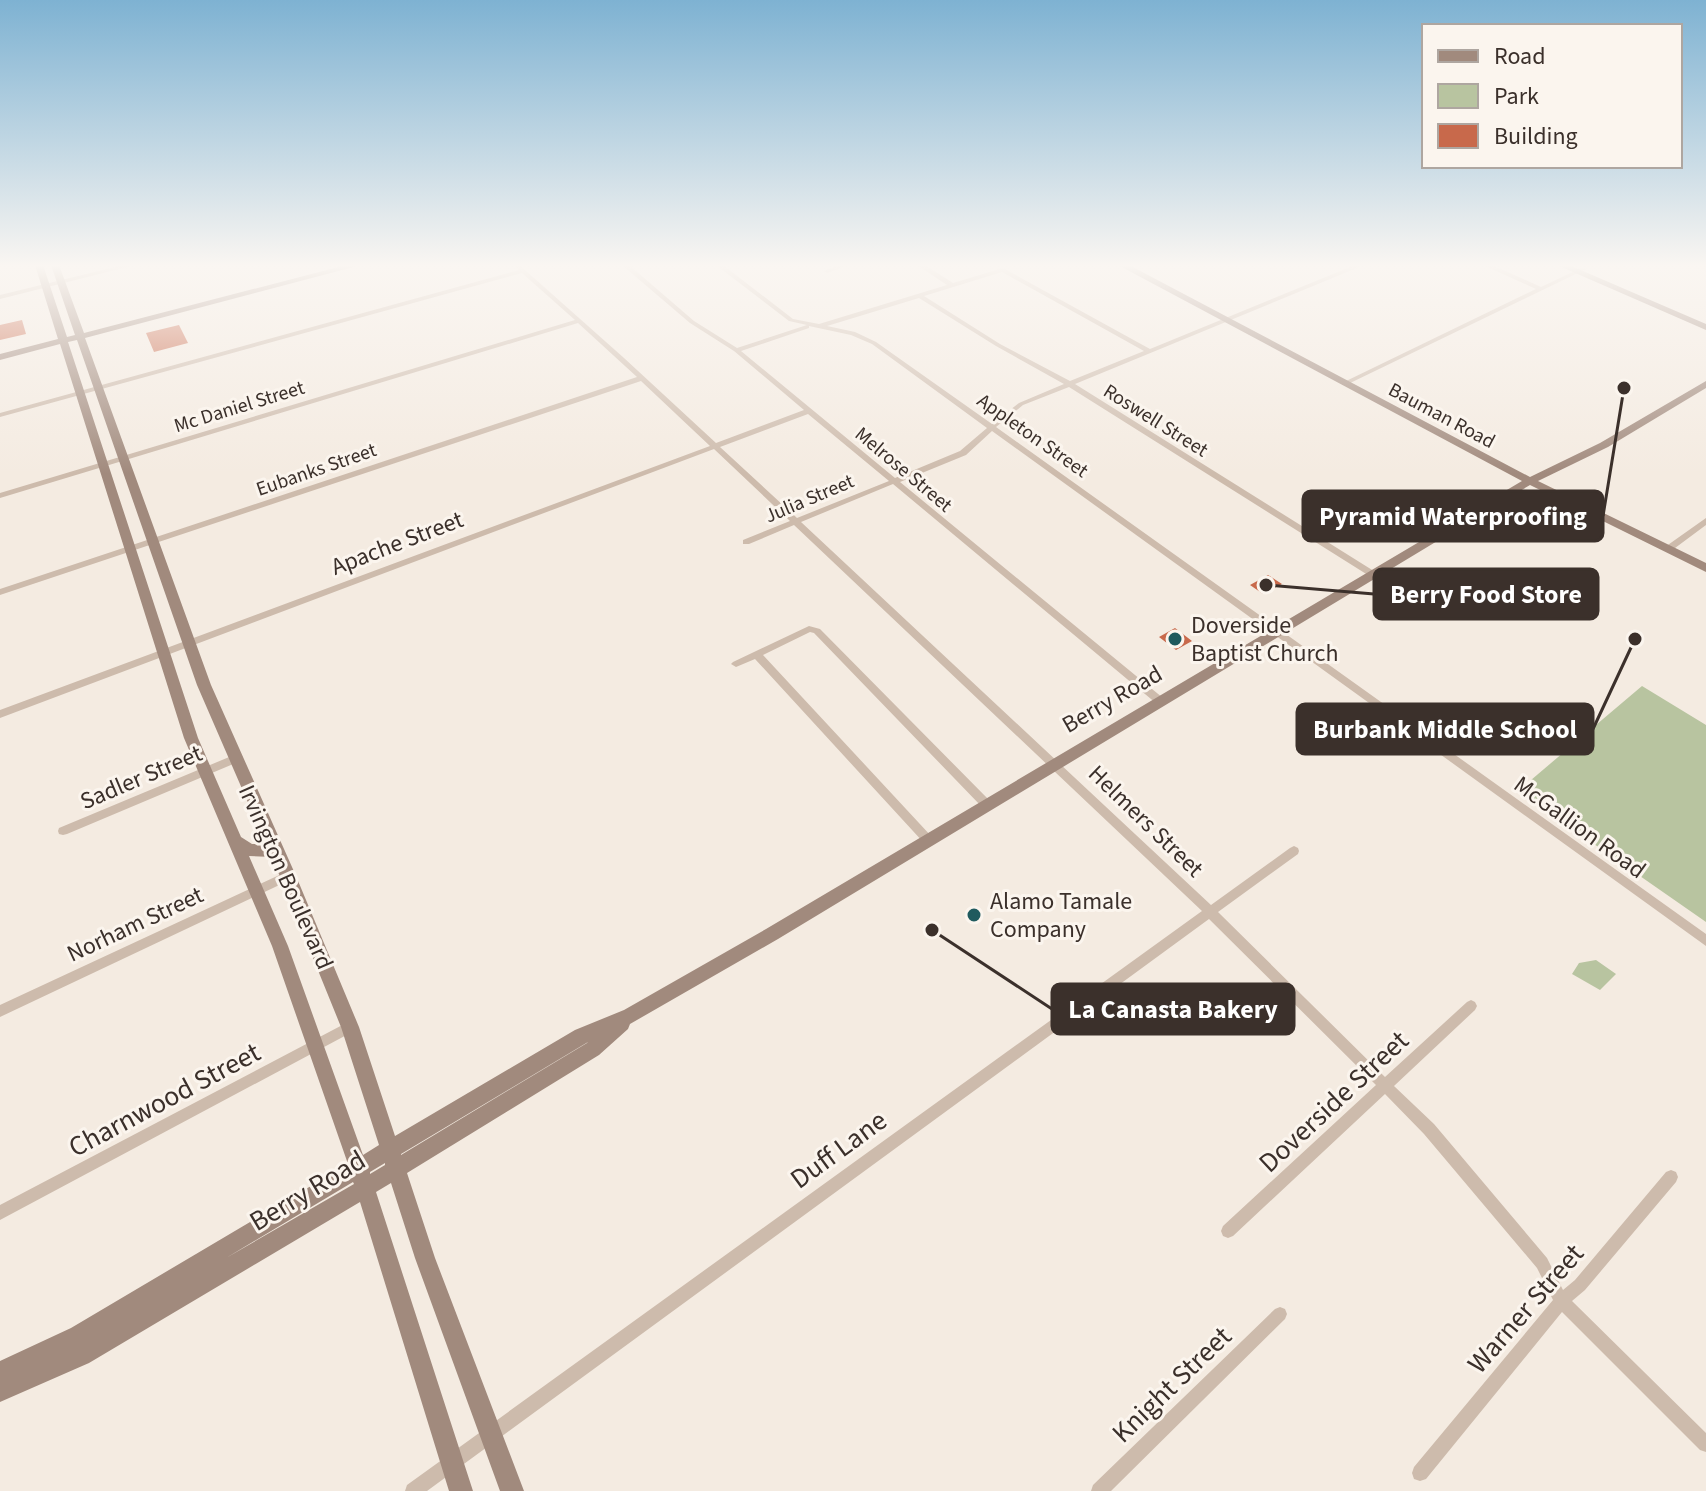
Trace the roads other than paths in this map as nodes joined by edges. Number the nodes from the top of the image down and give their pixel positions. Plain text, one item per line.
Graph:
1 (61, 335) edge
2 (78, 335) joint
3 (286, 335) edge
4 (534, 335) edge
5 (594, 335) edge
6 (712, 335) edge
7 (778, 335) edge
8 (851, 335) edge
9 (982, 335) edge
10 (1120, 335) edge
11 (1195, 335) edge
12 (1255, 335) edge
13 (1446, 335) edge
14 (62, 339) junction
15 (736, 350) junction
16 (1150, 352) junction
17 (0, 355) edge
18 (642, 378) junction
19 (1070, 384) junction
20 (1344, 384) junction
21 (1706, 384) edge
22 (98, 388) junction
23 (79, 394) junction
24 (809, 411) junction
25 (0, 415) edge
26 (975, 415) junction
27 (1003, 415) junction
28 (993, 428) junction
29 (713, 446) junction
30 (123, 458) junction
31 (101, 465) junction
32 (894, 480) junction
33 (1530, 481) junction
34 (0, 496) edge
35 (797, 521) junction
36 (1706, 521) edge
37 (153, 541) junction
38 (746, 542) dead end
39 (128, 549) junction
40 (1668, 549) junction
41 (1706, 568) edge
42 (1374, 575) junction
43 (0, 592) edge
44 (1276, 633) junction
45 (189, 643) junction
46 (163, 653) junction
47 (756, 654) junction
48 (736, 664) dead end
49 (1160, 701) junction
50 (0, 714) edge
51 (234, 759) junction
52 (1054, 763) junction
53 (204, 772) junction
54 (986, 804) junction
55 (63, 831) dead end
56 (928, 840) junction
57 (234, 841) junction
58 (276, 851) junction
59 (1294, 851) dead end
60 (288, 876) junction
61 (257, 891) junction
62 (1208, 913) junction
63 (1706, 941) edge
64 (1471, 1006) dead end
65 (0, 1011) edge
66 (630, 1016) junction
67 (350, 1027) junction
68 (315, 1046) junction
69 (1385, 1086) junction
70 (389, 1148) junction
71 (358, 1166) junction
72 (396, 1170) junction
73 (1671, 1177) dead end
74 (365, 1188) junction
75 (0, 1213) edge
76 (1228, 1231) dead end
77 (1561, 1301) junction
78 (1280, 1314) dead end
79 (81, 1355) junction
80 (0, 1372) edge
81 (0, 1391) edge
82 (0, 1402) edge
83 (490, 1434) junction
84 (1706, 1444) edge
85 (452, 1462) junction
86 (1420, 1473) dead end
87 (413, 1491) edge
88 (461, 1491) edge
89 (512, 1491) edge
90 (1099, 1491) edge

1 - 14 main road, Irvington Boulevard
2 - 14 main road
2 - 22 main road, Irvington Boulevard
3 - 22 street
4 - 30 street, Mc Daniel Street
5 - 18 street, Helmers Street
6 - 15 street, Melrose Street
7 - 15 street
8 - 26 street, Appleton Street
9 - 19 street, Roswell Street
10 - 16 street
11 - 16 street, Julia Street
12 - 20 main road, Bauman Road
13 - 20 street
14 - 17 main road
14 - 23 main road, Irvington Boulevard
15 - 24 street, Melrose Street
16 - 19 street, Julia Street
18 - 29 street, Helmers Street
18 - 37 street, Eubanks Street
19 - 27 street, Julia Street
19 - 42 street, Roswell Street
20 - 33 main road, Bauman Road
21 - 33 main road, Berry Road
22 - 23 street
22 - 30 main road, Irvington Boulevard
23 - 25 street
23 - 31 main road, Irvington Boulevard
24 - 29 street, Apache Street
24 - 32 street, Melrose Street
26 - 27 street
26 - 28 street, Appleton Street
27 - 28 street, Julia Street
28 - 32 street, Julia Street
28 - 44 street, Appleton Street
29 - 35 street, Helmers Street
29 - 45 street, Apache Street
30 - 31 street, Mc Daniel Street
30 - 37 main road, Irvington Boulevard
31 - 34 street, Mc Daniel Street
31 - 39 main road, Irvington Boulevard
32 - 35 street, Julia Street
32 - 49 street, Melrose Street
33 - 40 main road, Bauman Road
33 - 42 main road, Berry Road
35 - 38 street, Julia Street
35 - 52 street, Helmers Street
36 - 40 street
37 - 39 street, Eubanks Street
37 - 45 main road, Irvington Boulevard
39 - 43 street, Eubanks Street
39 - 46 main road, Irvington Boulevard
40 - 41 main road, Bauman Road
42 - 44 main road, Berry Road
44 - 49 main road, Berry Road
44 - 63 street, McGallion Road
45 - 46 street, Apache Street
45 - 51 main road, Irvington Boulevard
46 - 50 street, Apache Street
46 - 53 main road, Irvington Boulevard
47 - 48 street
47 - 54 street
47 - 56 street
49 - 52 main road, Berry Road
51 - 53 street, Sadler Street
51 - 58 main road, Irvington Boulevard
52 - 54 main road, Berry Road
52 - 62 street, Helmers Street
53 - 55 street, Sadler Street
53 - 57 main road, Irvington Boulevard
54 - 56 main road, Berry Road
56 - 66 main road, Berry Road
57 - 58 main road
57 - 61 main road, Irvington Boulevard
58 - 60 main road, Irvington Boulevard
59 - 62 street, Duff Lane
60 - 61 street, Norham Street
60 - 67 main road, Irvington Boulevard
61 - 65 street, Norham Street
61 - 68 main road, Irvington Boulevard
62 - 69 street, Helmers Street
62 - 83 street, Duff Lane
64 - 69 street, Doverside Street
66 - 70 main road, Berry Road
66 - 72 main road, Berry Road
67 - 68 street, Charnwood Street
67 - 70 main road, Irvington Boulevard
68 - 71 main road, Irvington Boulevard
68 - 75 street, Charnwood Street
69 - 76 street, Doverside Street
69 - 77 street, Helmers Street
70 - 71 main road, Berry Road
70 - 72 main road, Irvington Boulevard
71 - 74 main road, Irvington Boulevard
71 - 80 main road, Berry Road
72 - 74 main road, Berry Road
72 - 83 main road, Irvington Boulevard
73 - 77 street, Warner Street
74 - 79 main road, Berry Road
74 - 85 main road, Irvington Boulevard
77 - 84 street, Helmers Street
77 - 86 street, Warner Street
78 - 90 street, Knight Street
79 - 81 main road, Berry Road
79 - 82 main road
83 - 85 street, Duff Lane
83 - 89 main road, Irvington Boulevard
85 - 87 street, Duff Lane
85 - 88 main road, Irvington Boulevard

